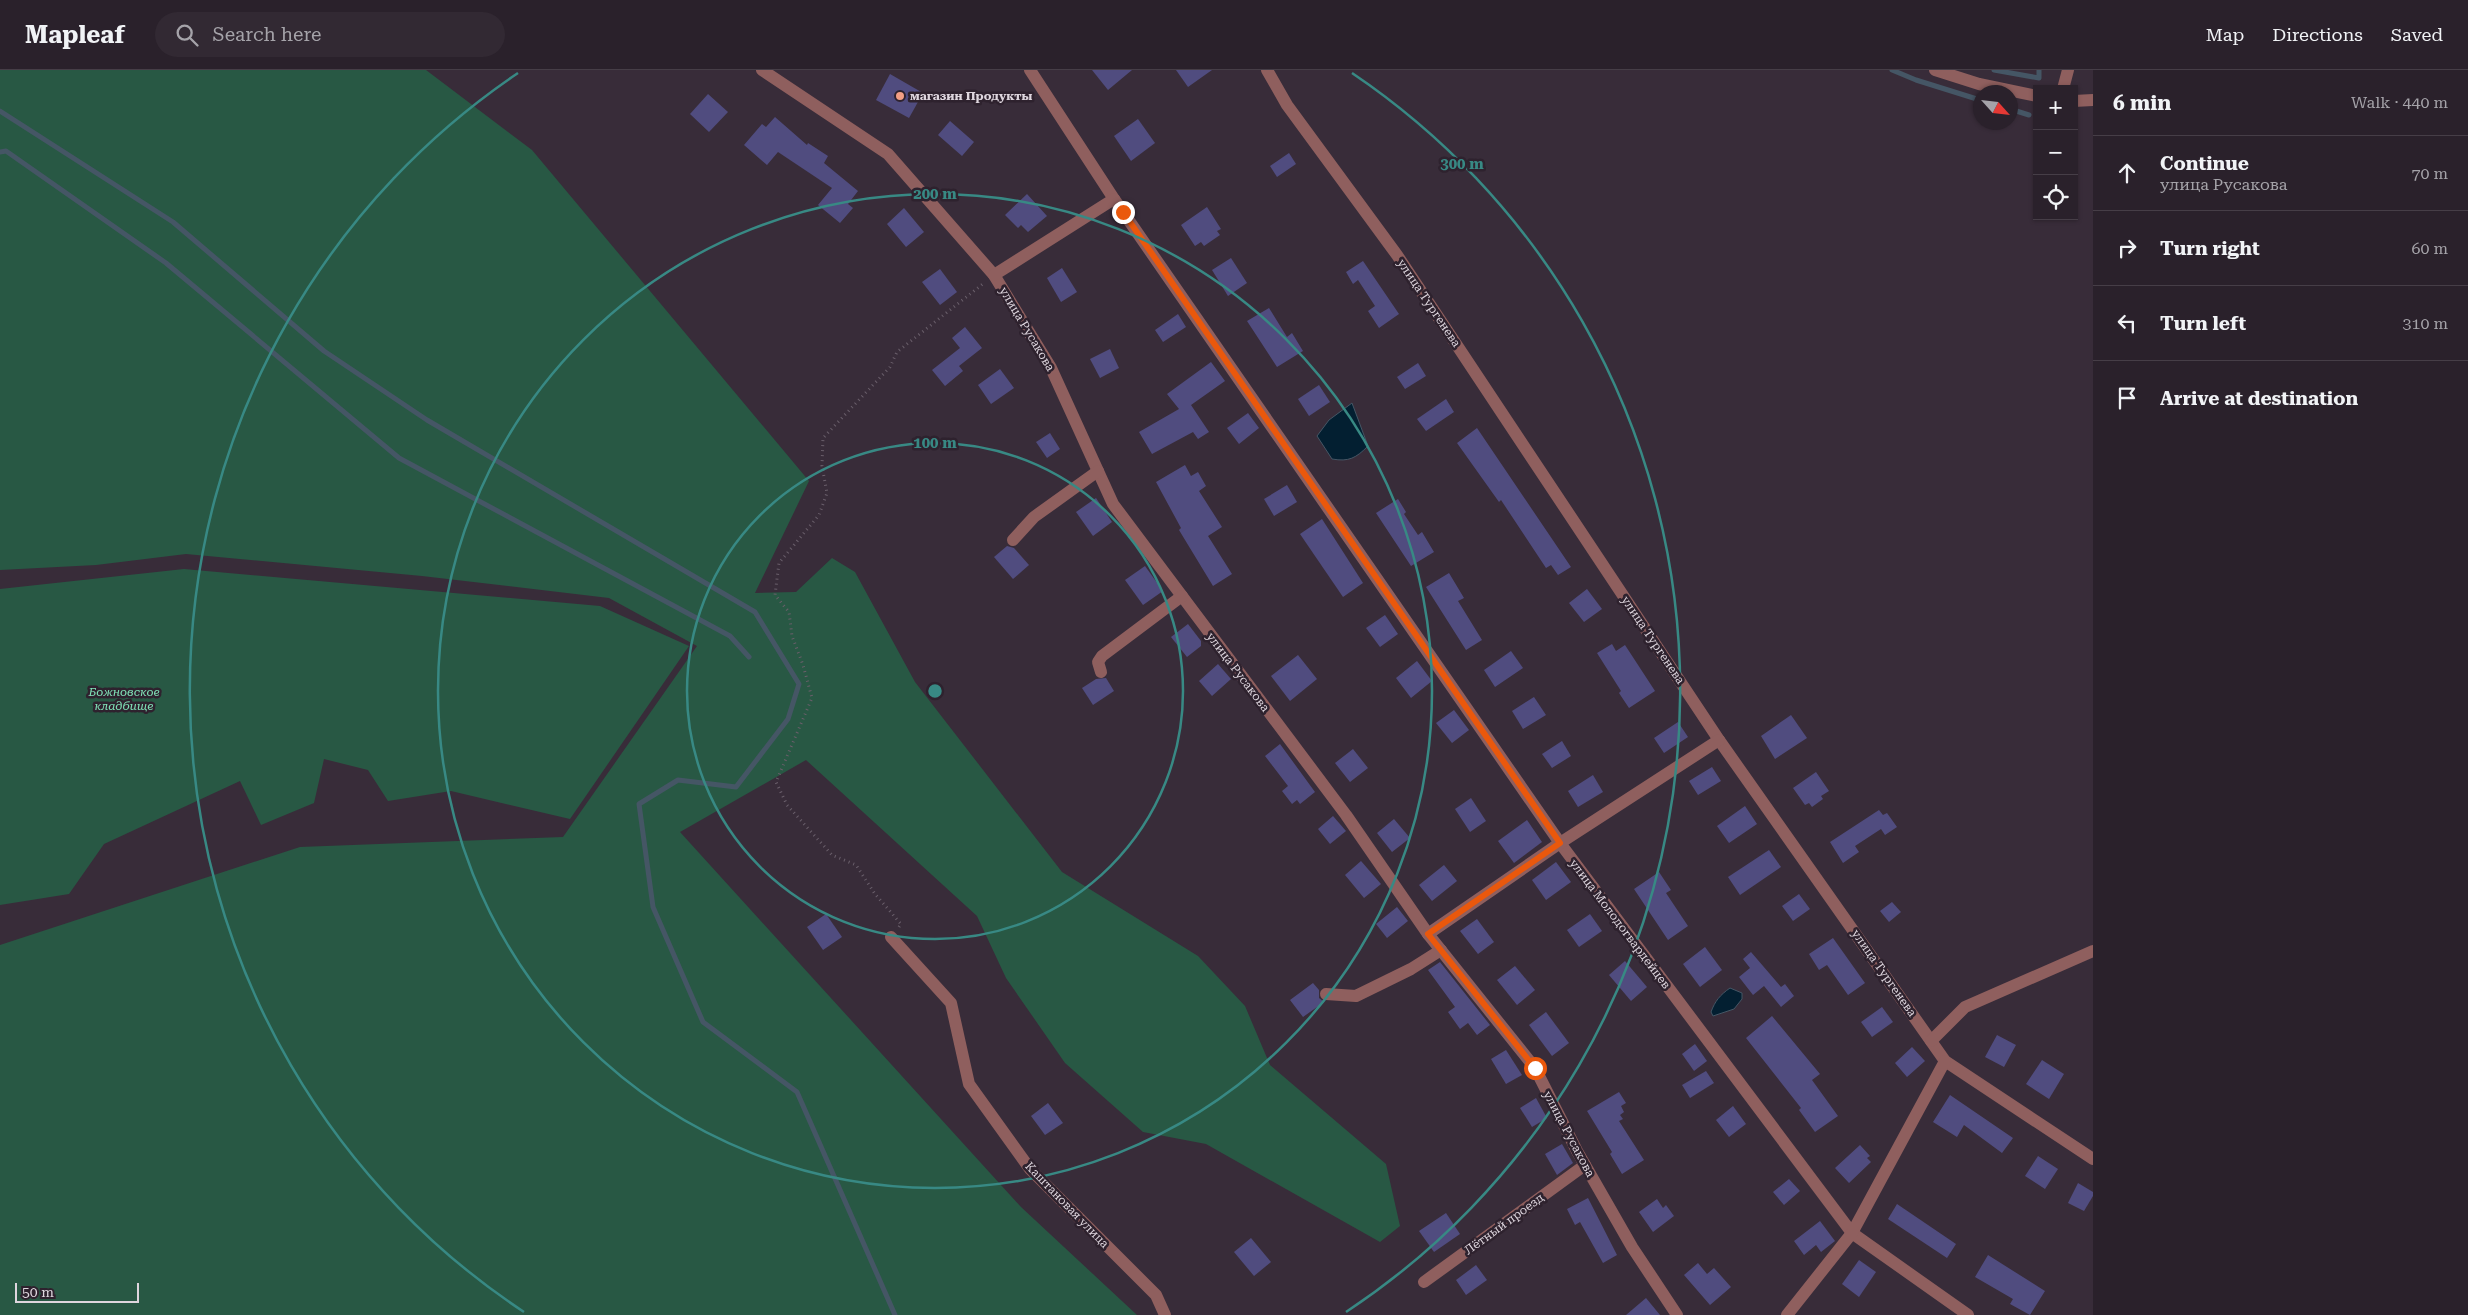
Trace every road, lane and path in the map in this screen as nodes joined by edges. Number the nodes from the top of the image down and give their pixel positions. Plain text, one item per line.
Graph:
1 (762, 70) edge
2 (1030, 70) edge
3 (1267, 70) edge
4 (1935, 70) edge
5 (2068, 70) edge
6 (2064, 85) edge
7 (2033, 95) edge
8 (2093, 100) edge
9 (2078, 101) edge
10 (1114, 200) junction
11 (994, 275) junction
12 (1098, 471) junction
13 (1013, 540) dead end
14 (1182, 596) junction
15 (1101, 672) dead end
16 (1719, 740) junction
17 (1560, 843) junction
18 (1428, 934) junction
19 (891, 937) joint
20 (1441, 950) junction
21 (2093, 951) edge
22 (1326, 994) dead end
23 (1931, 1041) junction
24 (1945, 1060) junction
25 (2093, 1158) edge
26 (1585, 1165) junction
27 (1852, 1233) junction
28 (1424, 1282) dead end
29 (1165, 1315) edge
30 (1677, 1315) edge
31 (1787, 1315) edge
32 (1968, 1315) edge

1 - 11 street, улица Русакова
2 - 10 street, улица Молодогвардейцев
3 - 16 street, улица Тургенева
4 - 7 street
5 - 6 street
8 - 9 street
10 - 11 street
10 - 17 street, улица Молодогвардейцев
11 - 12 street, улица Русакова
11 - 19 path
12 - 13 street
12 - 14 street, улица Русакова
14 - 15 street
14 - 18 street, улица Русакова
16 - 17 street
16 - 23 street, улица Тургенева
17 - 18 street
17 - 27 street, улица Молодогвардейцев
18 - 20 street, улица Русакова
19 - 29 street, Каштановая улица
20 - 22 street
20 - 26 street, улица Русакова
21 - 23 street
23 - 24 street, улица Тургенева
24 - 25 street, улица Тургенева
24 - 27 street
26 - 28 street, Лётный проезд
26 - 30 street, улица Русакова
27 - 31 street
27 - 32 street, улица Молодогвардейцев

